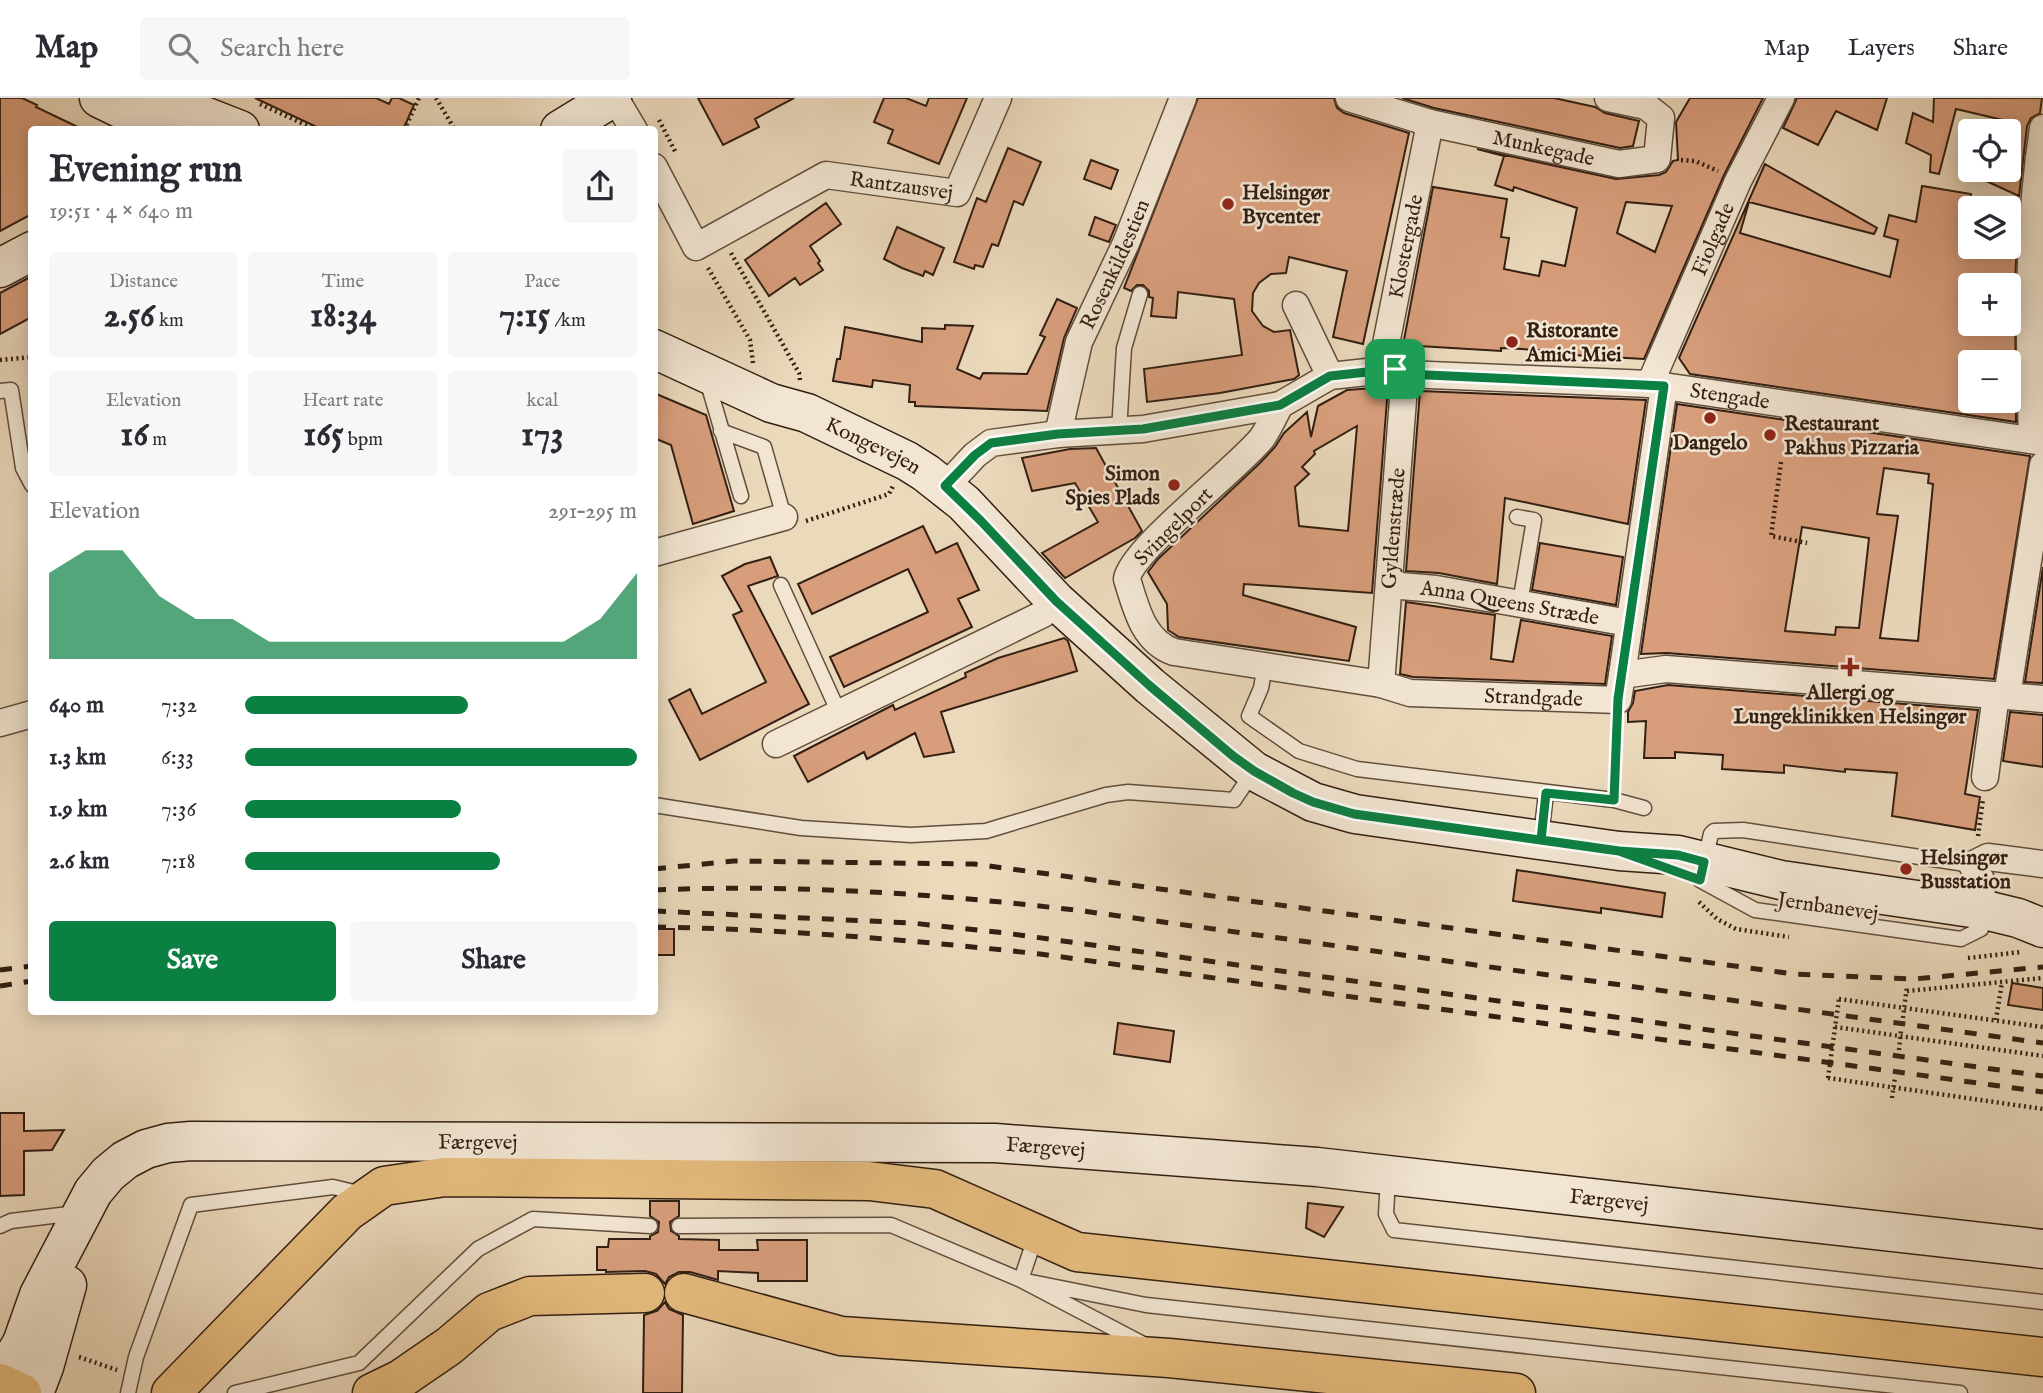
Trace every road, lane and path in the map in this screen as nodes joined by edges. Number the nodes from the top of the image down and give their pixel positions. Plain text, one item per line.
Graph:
1 (99, 98) edge
2 (419, 98) edge
3 (998, 98) edge
4 (1183, 98) edge
5 (1349, 98) edge
6 (1608, 98) edge
7 (1781, 98) edge
8 (435, 99) edge
9 (589, 114) edge
10 (168, 116) edge
11 (250, 117) edge
12 (1430, 123) junction
13 (296, 126) edge
14 (406, 126) edge
15 (452, 126) edge
16 (623, 126) edge
17 (2042, 145) edge
18 (1657, 159) junction
19 (658, 175) edge
20 (1738, 181) junction
21 (696, 247) junction
22 (28, 253) edge
23 (0, 268) edge
24 (1140, 294) dead end
25 (1296, 305) dead end
26 (658, 324) edge
27 (658, 351) edge
28 (28, 357) edge
29 (0, 360) edge
30 (753, 367) junction
31 (704, 372) junction
32 (1400, 372) junction
33 (1330, 376) junction
34 (1657, 385) junction
35 (0, 391) edge
36 (1280, 405) junction
37 (807, 413) junction
38 (1119, 430) junction
39 (721, 431) junction
40 (1058, 434) junction
41 (2037, 441) edge
42 (907, 461) junction
43 (1782, 462) dead end
44 (2043, 465) edge
45 (28, 477) edge
46 (945, 486) junction
47 (741, 496) dead end
48 (1517, 516) dead end
49 (784, 517) junction
50 (1807, 543) dead end
51 (658, 552) edge
52 (781, 585) dead end
53 (1389, 585) junction
54 (1056, 601) junction
55 (1520, 603) junction
56 (1629, 623) junction
57 (1174, 652) joint
58 (1265, 666) junction
59 (1381, 684) junction
60 (1620, 687) junction
61 (2001, 695) junction
62 (2043, 699) edge
63 (839, 713) junction
64 (28, 716) edge
65 (0, 723) edge
66 (776, 744) dead end
67 (1254, 771) junction
68 (1985, 778) dead end
69 (1546, 793) junction
70 (1614, 800) junction
71 (658, 805) edge
72 (1644, 808) dead end
73 (1981, 821) dead end
74 (1980, 828) dead end
75 (1541, 840) junction
76 (2043, 864) edge
77 (1972, 865) junction
78 (1702, 871) junction
79 (1983, 920) junction
80 (2043, 928) edge
81 (2043, 937) edge
82 (2043, 978) edge
83 (2002, 982) junction
84 (1904, 1008) junction
85 (1903, 1018) dead end
86 (1996, 1020) junction
87 (1835, 1027) junction
88 (2043, 1027) edge
89 (1901, 1033) junction
90 (1899, 1050) dead end
91 (2043, 1056) edge
92 (1895, 1077) dead end
93 (1894, 1087) junction
94 (1892, 1098) dead end
95 (2043, 1109) edge
96 (1389, 1177) junction
97 (370, 1196) junction
98 (79, 1216) junction
99 (0, 1226) edge
100 (650, 1226) dead end
101 (679, 1226) dead end
102 (1036, 1234) junction
103 (2043, 1249) edge
104 (1021, 1280) junction
105 (645, 1293) dead end
106 (684, 1293) dead end
107 (2043, 1302) edge
108 (70, 1354) dead end
109 (1169, 1357) junction
110 (2038, 1360) edge
111 (132, 1376) junction
112 (0, 1382) edge
113 (22, 1393) edge
114 (34, 1393) edge
115 (128, 1393) edge
116 (171, 1393) edge
117 (235, 1393) edge
118 (372, 1393) edge
119 (1516, 1393) edge
120 (1960, 1393) edge

1 - 10 street
2 - 14 path
3 - 21 street, Rantzausvej
4 - 40 street, Rosenkildestien
5 - 12 street, Munkegade
6 - 18 street
7 - 20 street, Fiolgade
8 - 15 path
9 - 16 street
10 - 11 street
11 - 13 path
12 - 18 street, Munkegade
12 - 32 street, Klostergade
17 - 41 street
18 - 20 path
19 - 21 street
20 - 34 street, Fiolgade
21 - 30 path
22 - 23 street
24 - 38 lane
25 - 33 street
26 - 30 street, Kongevejen
27 - 31 street, Kongevejen
28 - 29 path
30 - 37 street, Kongevejen
31 - 37 street, Kongevejen
31 - 39 lane
32 - 33 street, Stengade
32 - 34 street, Stengade
32 - 53 street, Gyldenstræde
33 - 36 street, Stengade
34 - 41 street, Stengade
34 - 56 street, Fiolgade
35 - 45 lane
36 - 38 street, Stengade
36 - 57 street, Svingelport
37 - 42 street, Kongevejen
38 - 40 street, Stengade
39 - 47 lane
39 - 49 lane
40 - 46 street, Stengade
42 - 46 street, Kongevejen
42 - 49 path
43 - 50 path
44 - 61 street
46 - 54 street, Kongevejen
48 - 55 lane
49 - 51 street
52 - 63 lane
53 - 55 street, Anna Queens Stræde
53 - 59 street, Gyldenstræde
54 - 63 street
54 - 67 street, Jernbanevej
55 - 56 street, Anna Queens Stræde
56 - 60 street, Fiolgade
57 - 58 street, Strandgade
58 - 59 street, Strandgade
58 - 69 lane
59 - 60 street, Strandgade
60 - 61 street, Strandgade
60 - 70 path
61 - 62 street, Strandgade
61 - 68 street
63 - 66 street
64 - 65 street
67 - 71 lane
67 - 75 street, Jernbanevej
69 - 70 lane
69 - 75 lane
70 - 72 lane
73 - 74 path
75 - 78 street, Jernbanevej
76 - 77 street
77 - 78 lane
77 - 79 lane
78 - 79 street, Jernbanevej
79 - 80 street, Jernbanevej
79 - 81 street, Jernbanevej
82 - 83 path
83 - 84 path
83 - 86 path
84 - 85 path
84 - 86 path
84 - 87 path, bridge
86 - 88 path
87 - 89 path
87 - 93 path, bridge
89 - 90 path
89 - 91 path
92 - 93 path
93 - 94 path
93 - 95 path
96 - 98 street, Færgevej
96 - 103 street, Færgevej
96 - 107 lane
97 - 102 main road
97 - 111 lane
97 - 116 main road
98 - 99 lane
98 - 112 street, Færgevej
98 - 114 street, Færgevej
100 - 117 lane
101 - 104 lane
102 - 104 lane
102 - 110 main road
104 - 109 lane
104 - 120 lane
105 - 118 main road
106 - 109 main road
108 - 111 path
109 - 119 main road
111 - 115 lane
112 - 113 main road

